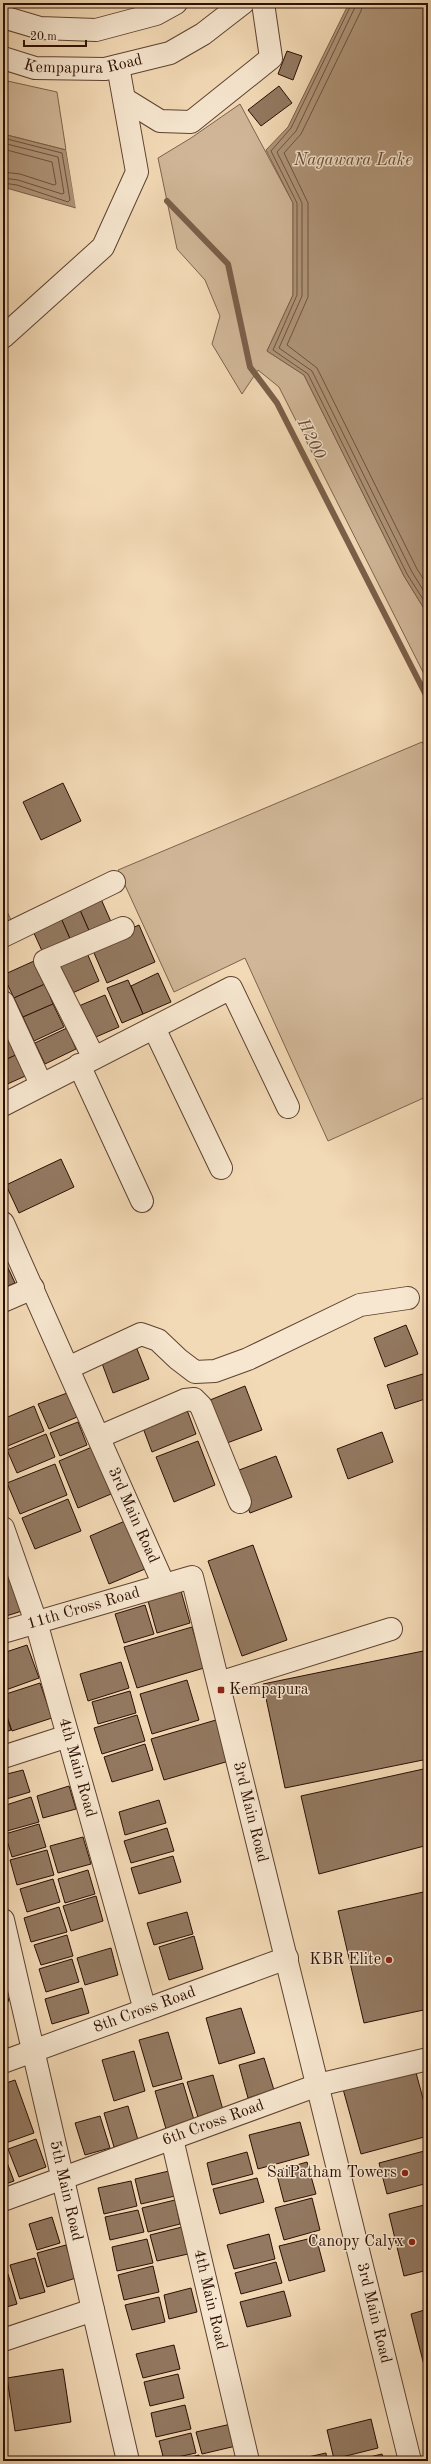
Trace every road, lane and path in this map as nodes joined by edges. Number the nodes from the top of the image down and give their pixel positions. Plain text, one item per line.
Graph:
1 (176, 3) edge
2 (243, 3) edge
3 (263, 3) edge
4 (3, 17) edge
5 (3, 58) edge
6 (118, 66) junction
7 (126, 100) dead end
8 (3, 336) edge
9 (114, 882) dead end
10 (122, 928) dead end
11 (3, 936) edge
12 (3, 1002) edge
13 (154, 1028) junction
14 (86, 1062) junction
15 (41, 1084) junction
16 (3, 1105) edge
17 (288, 1107) dead end
18 (221, 1168) dead end
19 (142, 1201) dead end
20 (3, 1223) edge
21 (33, 1288) junction
22 (408, 1298) dead end
23 (3, 1301) edge
24 (68, 1368) junction
25 (98, 1437) junction
26 (240, 1502) dead end
27 (3, 1528) edge
28 (164, 1585) junction
29 (36, 1622) junction
30 (391, 1629) dead end
31 (3, 1632) edge
32 (219, 1683) junction
33 (68, 1736) junction
34 (3, 1757) edge
35 (4, 1932) edge
36 (287, 1958) junction
37 (145, 2010) junction
38 (33, 2051) junction
39 (428, 2059) edge
40 (3, 2062) edge
41 (318, 2085) junction
42 (172, 2139) junction
43 (62, 2178) junction
44 (3, 2200) edge
45 (93, 2310) junction
46 (3, 2340) edge
47 (128, 2461) edge
48 (248, 2461) edge
49 (410, 2461) edge

1 - 4 street, Kempapura Road
2 - 6 street, Kempapura Road
3 - 7 street
5 - 6 street, Kempapura Road
6 - 8 street
9 - 11 street
10 - 14 street
12 - 15 street
13 - 14 street
13 - 17 street
13 - 18 street
14 - 15 street
14 - 19 street
15 - 16 street
20 - 21 street, 3rd Main Road
21 - 23 street
21 - 24 street, 3rd Main Road
22 - 24 street
24 - 25 street, 3rd Main Road
25 - 26 street
25 - 28 street, 3rd Main Road
27 - 29 street, 4th Main Road
28 - 29 street, 11th Cross Road
28 - 32 street, 3rd Main Road
29 - 31 street, 11th Cross Road
29 - 33 street, 4th Main Road
30 - 32 street
32 - 36 street, 3rd Main Road
33 - 34 street
33 - 37 street, 4th Main Road
35 - 38 street, 5th Main Road
36 - 37 street, 8th Cross Road
36 - 41 street, 3rd Main Road
37 - 38 street, 8th Cross Road
38 - 40 street, 8th Cross Road
38 - 43 street, 5th Main Road
39 - 41 street, 6th Cross Road
41 - 42 street, 6th Cross Road
41 - 49 street, 3rd Main Road
42 - 43 street, 6th Cross Road
42 - 48 street, 4th Main Road
43 - 44 street, 6th Cross Road
43 - 45 street, 5th Main Road
45 - 46 street
45 - 47 street, 5th Main Road

